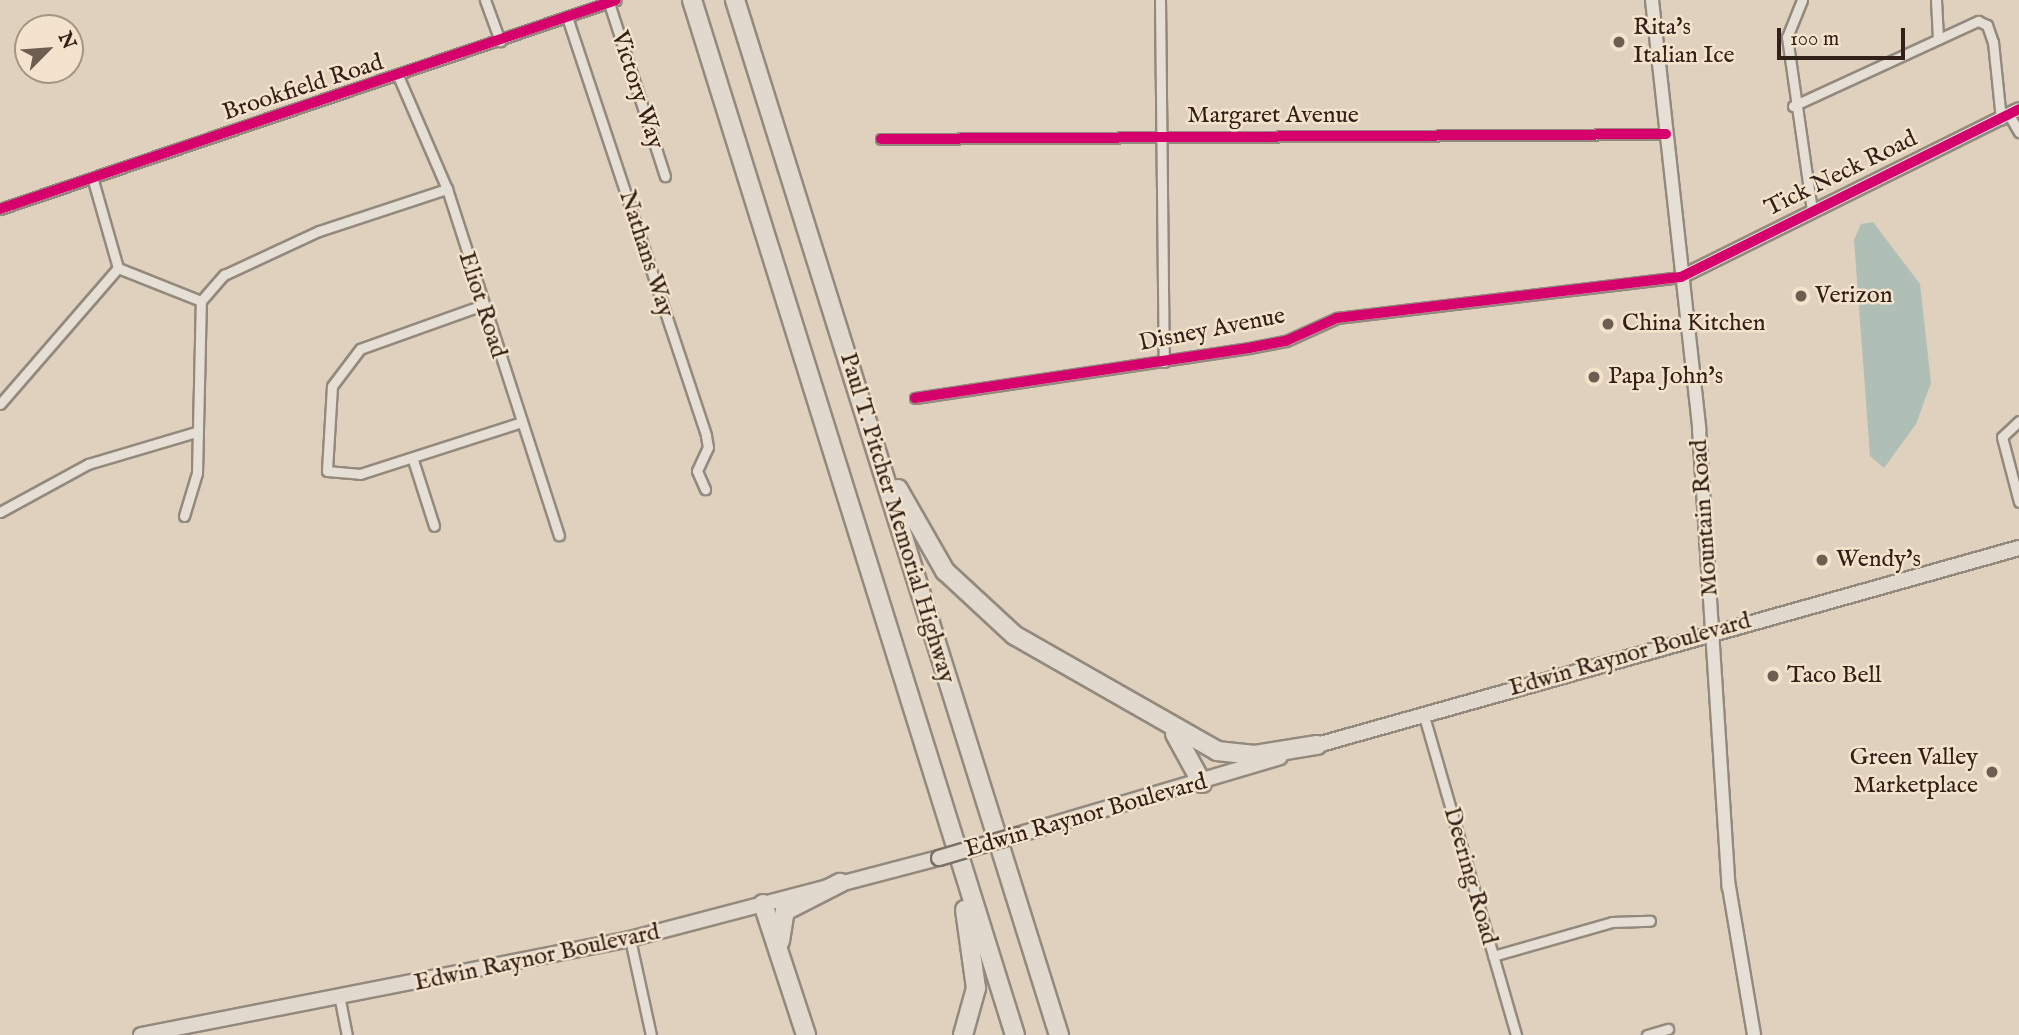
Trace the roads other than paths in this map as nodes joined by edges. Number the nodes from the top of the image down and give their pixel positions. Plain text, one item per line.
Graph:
1 (485, 0) edge
2 (692, 0) edge
3 (735, 0) edge
4 (1160, 0) edge
5 (1652, 0) edge
6 (1802, 0) edge
7 (1936, 0) edge
8 (613, 1) edge
9 (567, 17) junction
10 (1938, 39) junction
11 (500, 41) junction
12 (399, 78) junction
13 (1793, 106) junction
14 (2010, 115) edge
15 (2019, 132) edge
16 (1666, 134) junction
17 (1163, 137) junction
18 (881, 139) dead end
19 (787, 168) junction
20 (665, 176) dead end
21 (93, 180) junction
22 (447, 189) junction
23 (0, 209) edge
24 (1812, 210) junction
25 (118, 268) junction
26 (1681, 277) junction
27 (201, 301) junction
28 (480, 306) junction
29 (1164, 362) junction
30 (915, 398) dead end
31 (0, 404) edge
32 (2019, 421) edge
33 (522, 422) junction
34 (195, 432) junction
35 (413, 460) junction
36 (705, 489) dead end
37 (2019, 502) edge
38 (0, 512) edge
39 (184, 516) dead end
40 (434, 526) dead end
41 (559, 535) dead end
42 (2019, 548) edge
43 (1714, 630) junction
44 (1424, 716) junction
45 (1168, 726) junction
46 (1317, 745) junction
47 (1202, 783) junction
48 (937, 790) junction
49 (840, 883) junction
50 (763, 904) junction
51 (1650, 921) dead end
52 (630, 939) junction
53 (1493, 956) junction
54 (783, 961) junction
55 (340, 1000) junction
56 (1668, 1029) dead end
57 (147, 1034) edge
58 (347, 1035) edge
59 (651, 1035) edge
60 (806, 1035) edge
61 (963, 1035) edge
62 (1014, 1035) edge
63 (1059, 1035) edge
64 (1516, 1035) edge
65 (1647, 1035) edge
66 (1754, 1035) edge

1 - 11 street
2 - 48 highway, Paul T. Pitcher Memorial Highway
3 - 19 highway, Paul T. Pitcher Memorial Highway
4 - 17 street
5 - 16 main road, Mountain Road
6 - 13 street
7 - 10 street
8 - 9 street, Brookfield Road
8 - 20 street, Victory Way
9 - 11 street, Brookfield Road
9 - 36 street, Nathans Way
10 - 13 street
10 - 14 street
11 - 12 street, Brookfield Road
12 - 21 street, Brookfield Road
12 - 22 street, Eliot Road
13 - 24 street
14 - 15 street
14 - 24 main road, Tick Neck Road
16 - 17 street, Margaret Avenue
16 - 26 main road, Mountain Road
17 - 18 street, Margaret Avenue
17 - 29 street
19 - 45 highway
19 - 63 highway, Paul T. Pitcher Memorial Highway
21 - 23 street, Brookfield Road
21 - 25 street
22 - 27 street
22 - 28 street, Eliot Road
24 - 26 main road, Tick Neck Road
25 - 27 street
25 - 31 street
26 - 29 street, Disney Avenue
26 - 43 main road, Mountain Road
27 - 34 street
28 - 33 street, Eliot Road
28 - 35 street
29 - 30 street, Disney Avenue
32 - 37 street
33 - 35 street
33 - 41 street, Eliot Road
34 - 38 street
34 - 39 street
35 - 40 street
42 - 43 main road, Edwin Raynor Boulevard
43 - 44 main road, Edwin Raynor Boulevard
43 - 66 main road, Mountain Road
44 - 46 main road, Edwin Raynor Boulevard
44 - 53 street, Deering Road
45 - 46 highway
45 - 47 highway
46 - 47 main road, Edwin Raynor Boulevard
47 - 49 main road, Edwin Raynor Boulevard, bridge
48 - 61 highway
48 - 62 highway, Paul T. Pitcher Memorial Highway
49 - 50 main road, Edwin Raynor Boulevard
49 - 54 highway
50 - 52 main road, Edwin Raynor Boulevard
50 - 54 highway
51 - 53 street
52 - 55 main road, Edwin Raynor Boulevard
52 - 59 street
53 - 64 street, Deering Road
54 - 60 highway
55 - 57 main road, Edwin Raynor Boulevard
55 - 58 street
56 - 65 street

